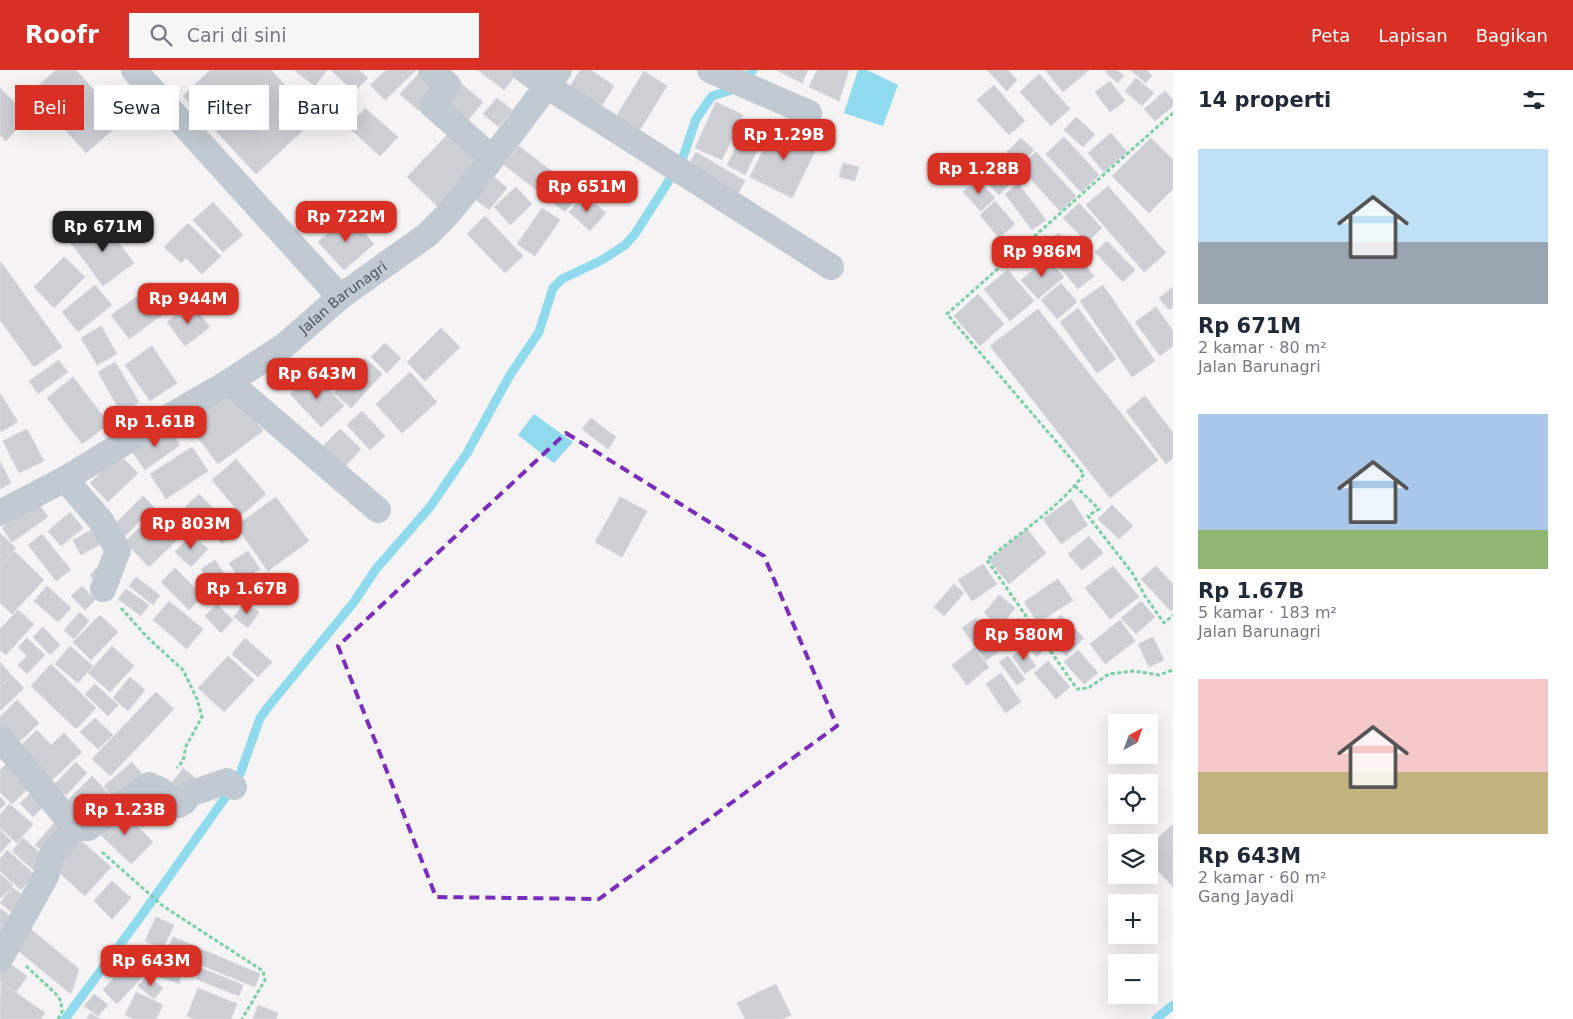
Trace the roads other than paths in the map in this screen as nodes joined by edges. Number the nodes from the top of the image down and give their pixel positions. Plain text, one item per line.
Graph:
1 (134, 70) edge
2 (431, 70) edge
3 (526, 70) edge
4 (710, 70) edge
5 (553, 78) edge
6 (809, 113) dead end
7 (492, 158) junction
8 (831, 267) dead end
9 (340, 297) junction
10 (229, 382) junction
11 (65, 479) junction
12 (378, 510) dead end
13 (0, 514) edge
14 (103, 589) road end
15 (0, 738) edge
16 (234, 787) dead end
17 (75, 828) junction
18 (3, 954) edge

1 - 9 street
2 - 7 street
3 - 5 street
4 - 6 street
5 - 7 street, Jalan Barunagri
5 - 8 street
7 - 9 street, Jalan Barunagri
9 - 10 street, Jalan Barunagri
10 - 11 street, Jalan Barunagri
10 - 12 street
11 - 13 street, Jalan Barunagri
11 - 14 street
15 - 17 street
16 - 17 street
17 - 18 street

